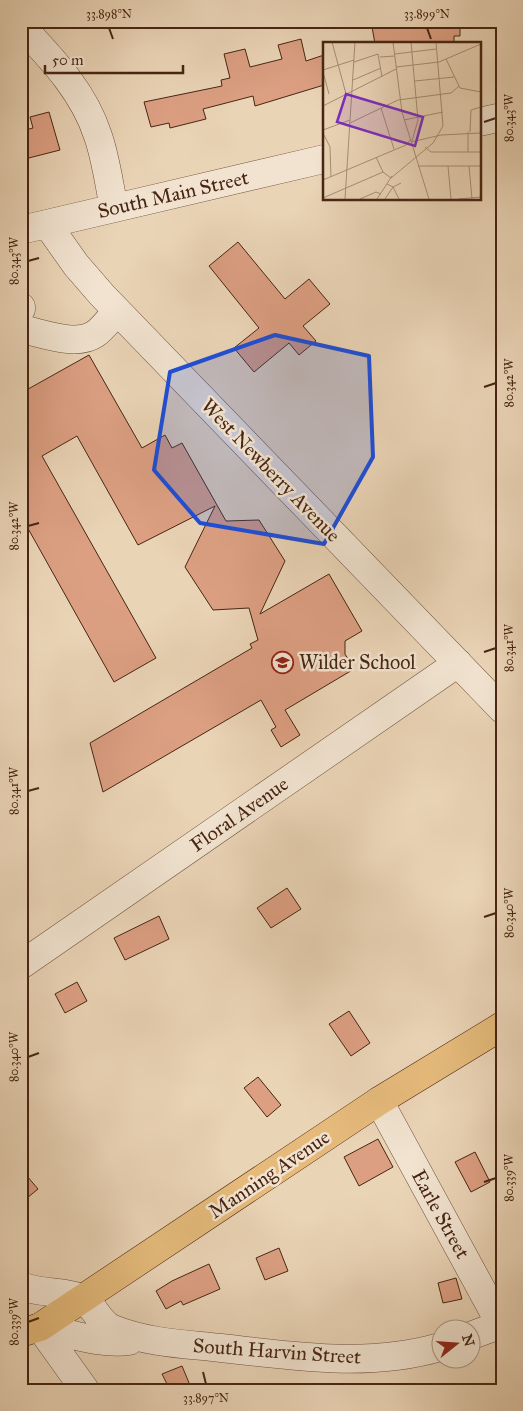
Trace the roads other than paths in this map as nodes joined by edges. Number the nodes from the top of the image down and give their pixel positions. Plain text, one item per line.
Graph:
1 (21, 26) edge
2 (502, 117) edge
3 (480, 122) edge
4 (323, 159) edge
5 (114, 208) junction
6 (34, 227) edge
7 (117, 311) junction
8 (21, 329) edge
9 (458, 663) junction
10 (502, 709) edge
11 (21, 965) edge
12 (502, 1026) edge
13 (379, 1101) junction
14 (21, 1286) edge
15 (81, 1298) junction
16 (501, 1325) edge
17 (31, 1330) edge
18 (480, 1332) edge
19 (143, 1339) junction
20 (430, 1349) edge
21 (21, 1351) edge
22 (85, 1390) edge

1 - 5 street
2 - 3 street
4 - 5 street, South Main Street
5 - 6 street, South Main Street
6 - 7 street, West Newberry Avenue
7 - 8 street
7 - 9 street, West Newberry Avenue
9 - 10 street, West Newberry Avenue
9 - 11 street, Floral Avenue
12 - 13 main road, Manning Avenue
13 - 15 main road, Manning Avenue
13 - 16 street, Earle Street
14 - 15 street
15 - 17 main road, Manning Avenue
15 - 19 street, South Harvin Street
16 - 18 street
17 - 19 street, South Harvin Street
17 - 21 main road, Manning Avenue
17 - 22 street
19 - 20 street, South Harvin Street

